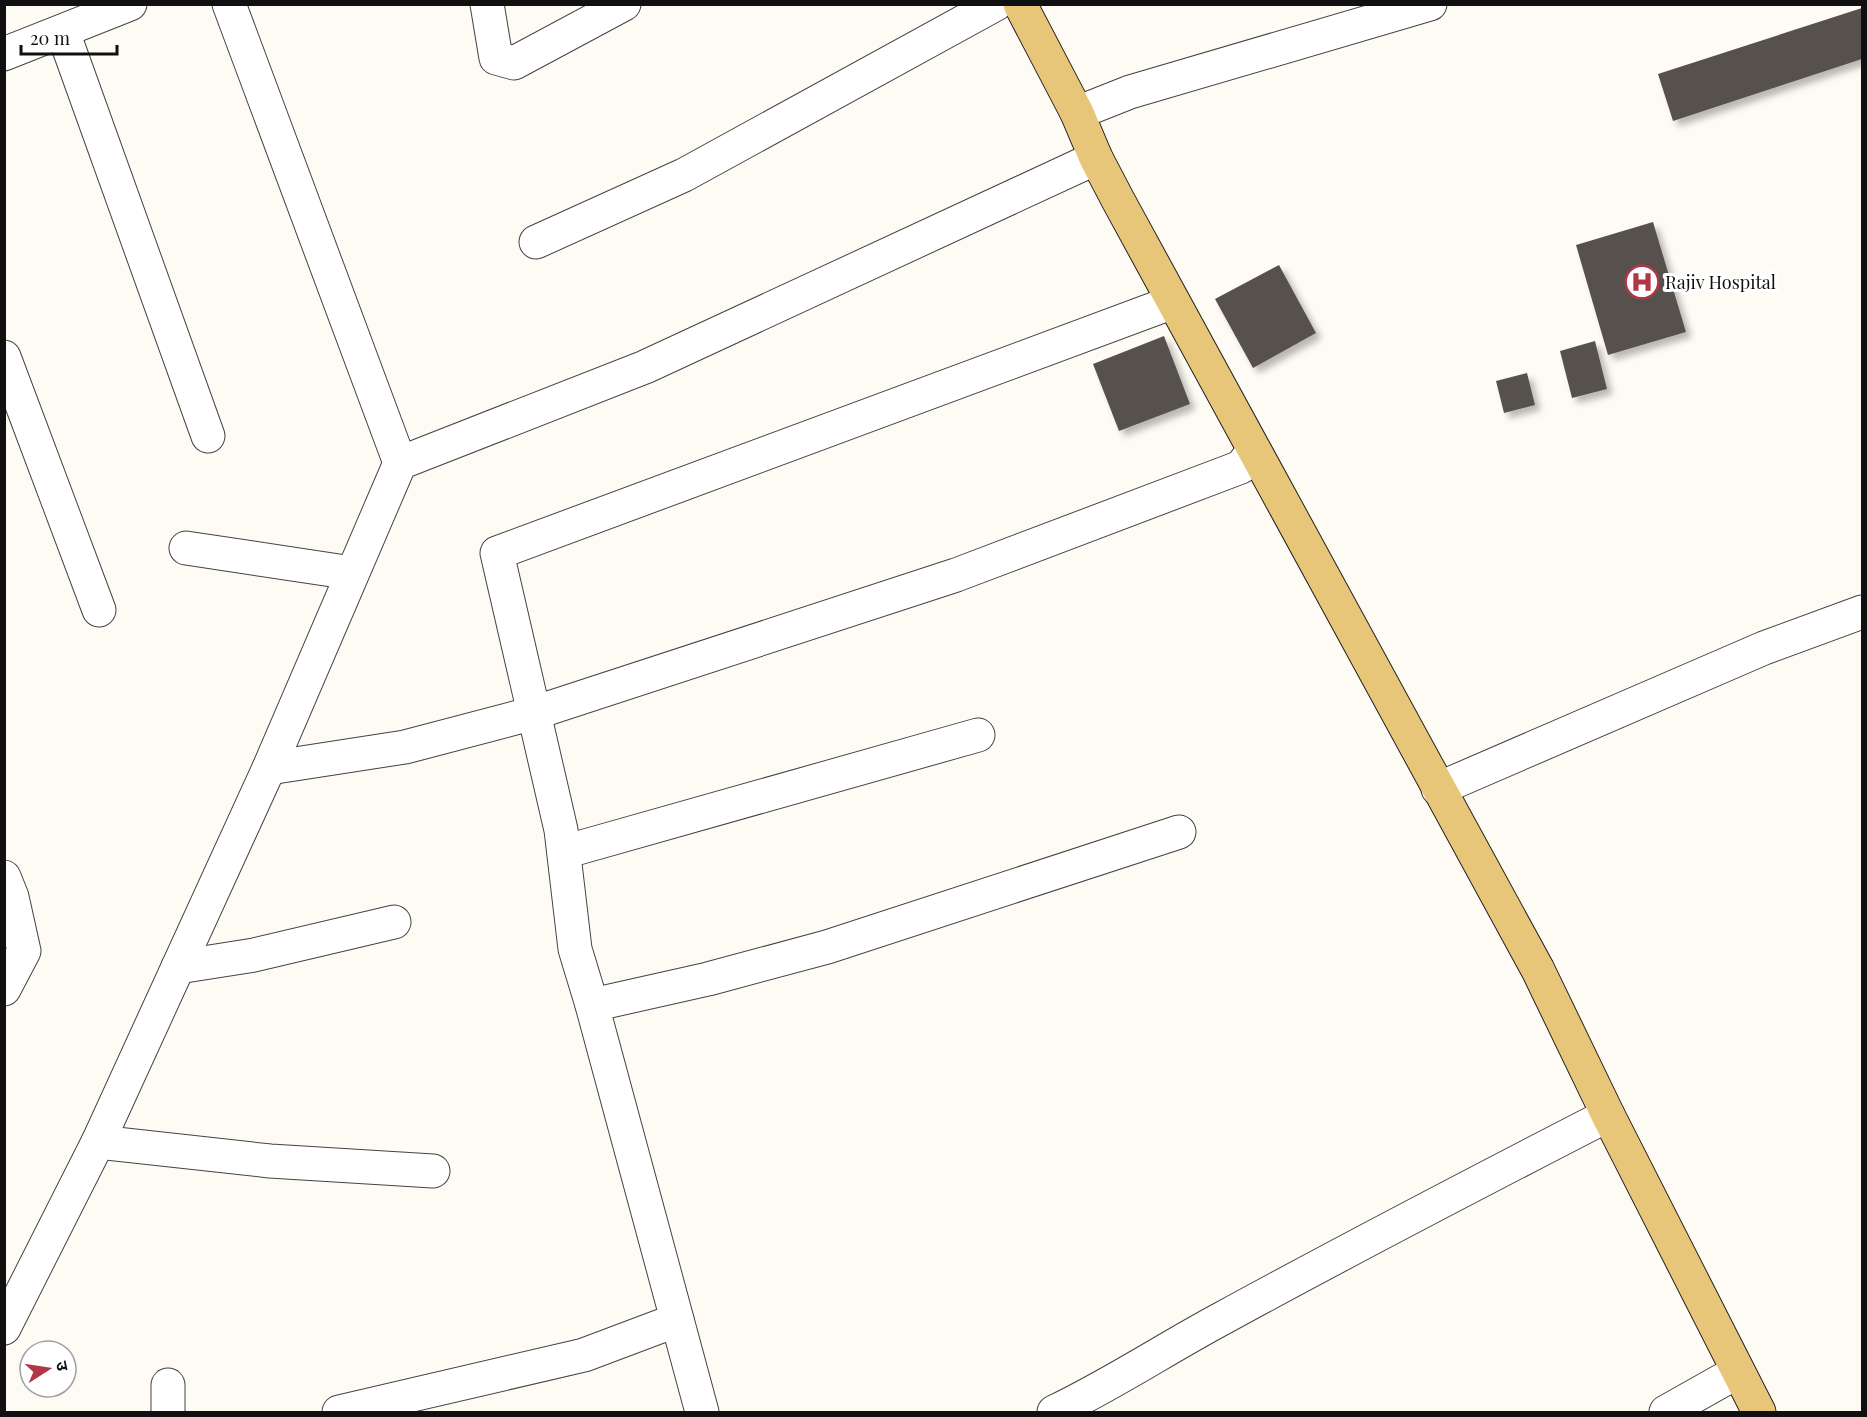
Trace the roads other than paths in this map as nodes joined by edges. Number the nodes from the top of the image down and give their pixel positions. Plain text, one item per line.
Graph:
1 (130, 4) edge
2 (229, 4) edge
3 (487, 4) edge
4 (624, 4) edge
5 (996, 4) edge
6 (1020, 4) edge
7 (1430, 4) edge
8 (63, 32) junction
9 (4, 54) edge
10 (1077, 113) junction
11 (1096, 158) junction
12 (536, 242) dead end
13 (1173, 302) junction
14 (4, 357) edge
15 (208, 436) dead end
16 (1254, 450) junction
17 (400, 463) junction
18 (186, 548) dead end
19 (352, 573) junction
20 (99, 610) dead end
21 (1863, 612) edge
22 (534, 713) junction
23 (978, 735) dead end
24 (269, 768) junction
25 (1438, 789) junction
26 (1179, 832) dead end
27 (564, 852) junction
28 (4, 877) edge
29 (394, 922) dead end
30 (178, 967) junction
31 (4, 989) edge
32 (592, 1005) junction
33 (1608, 1115) junction
34 (98, 1142) junction
35 (433, 1171) dead end
36 (677, 1320) junction
37 (4, 1328) edge
38 (1737, 1372) junction
39 (339, 1412) edge
40 (702, 1413) edge
41 (1054, 1413) edge
42 (1666, 1413) edge
43 (1759, 1413) edge

1 - 8 street
2 - 17 street
3 - 4 street
5 - 12 street
6 - 10 main road
7 - 10 street
8 - 9 street
8 - 15 street
10 - 11 main road
11 - 13 main road
11 - 17 street
13 - 16 main road
13 - 22 street
14 - 20 street
16 - 22 street
16 - 25 main road
17 - 19 street
18 - 19 street
19 - 24 street
21 - 25 street
22 - 24 street
22 - 27 street
23 - 27 street
24 - 30 street
25 - 33 main road
26 - 32 street
27 - 32 street
28 - 31 street
29 - 30 street
30 - 34 street
32 - 36 street
33 - 38 main road
33 - 41 street
34 - 35 street
34 - 37 street
36 - 39 street
36 - 40 street
38 - 42 street
38 - 43 main road

